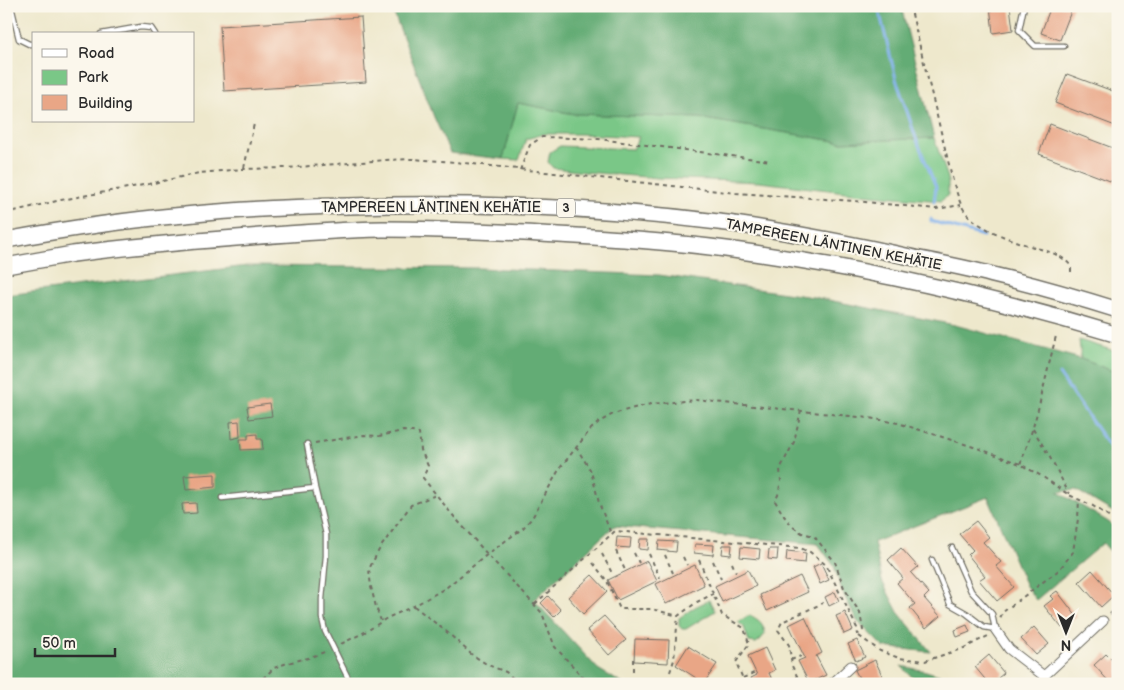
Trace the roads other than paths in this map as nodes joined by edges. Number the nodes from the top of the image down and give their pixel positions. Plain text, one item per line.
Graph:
1 (11, 6) edge
2 (1024, 6) edge
3 (112, 32) edge
4 (154, 32) edge
5 (32, 44) edge
6 (1064, 46) dead end
7 (6, 240) edge
8 (6, 266) edge
9 (1118, 310) edge
10 (1118, 335) edge
11 (307, 444) road end
12 (315, 488) junction
13 (222, 498) dead end
14 (952, 548) dead end
15 (932, 560) dead end
16 (1103, 621) dead end
17 (995, 629) junction
18 (851, 666) dead end
19 (1046, 680) edge
20 (352, 684) edge
21 (832, 684) edge

1 - 5 lane
2 - 6 lane
3 - 4 lane
7 - 9 highway, TAMPEREEN LÄNTINEN KEHÄTIE / 3
8 - 10 highway, TAMPEREEN LÄNTINEN KEHÄTIE / 3
11 - 12 lane
12 - 13 lane
12 - 20 lane
14 - 17 lane
15 - 17 lane
16 - 19 street
17 - 19 street
18 - 21 street

